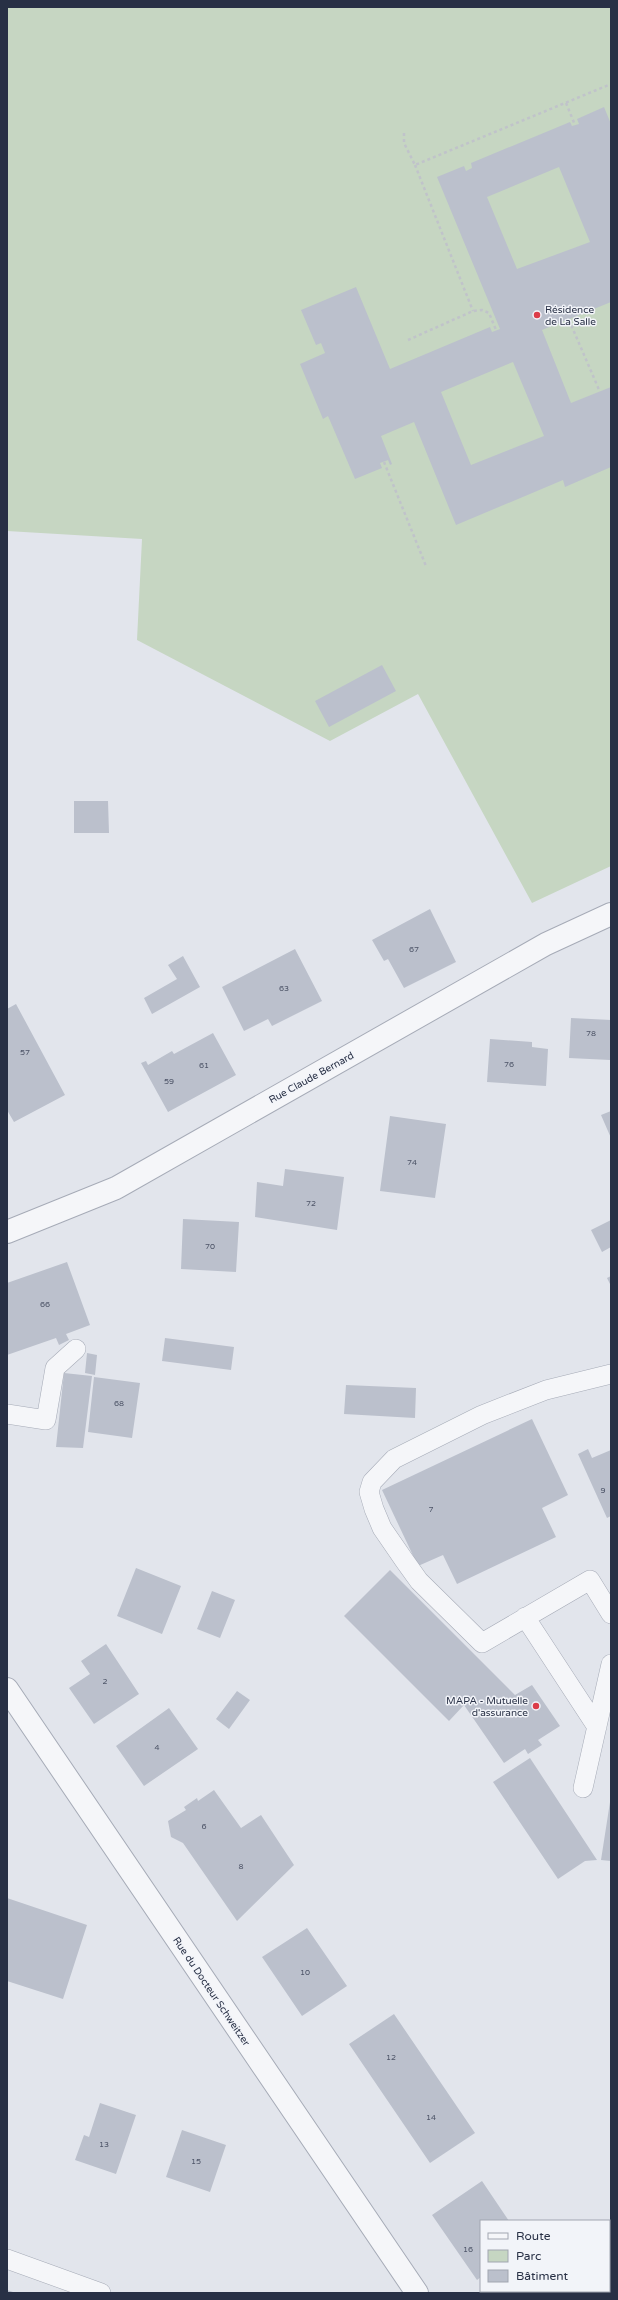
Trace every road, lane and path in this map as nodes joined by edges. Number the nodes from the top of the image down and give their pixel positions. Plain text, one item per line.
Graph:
1 (611, 84) edge
2 (566, 103) junction
3 (576, 125) dead end
4 (404, 133) dead end
5 (415, 166) junction
6 (473, 311) junction
7 (569, 320) dead end
8 (496, 330) dead end
9 (408, 340) dead end
10 (600, 392) dead end
11 (384, 462) dead end
12 (426, 566) dead end
13 (611, 914) edge
14 (7, 1232) edge
15 (76, 1349) dead end
16 (611, 1374) edge
17 (7, 1414) edge
18 (611, 1614) edge
19 (526, 1617) junction
20 (611, 1664) edge
21 (7, 1689) edge
22 (597, 1727) junction
23 (583, 1788) dead end
24 (7, 2259) edge
25 (101, 2293) edge
26 (417, 2293) edge

1 - 2 path
2 - 3 path
2 - 5 path
4 - 5 path
5 - 6 path
6 - 8 path
6 - 9 path
7 - 10 path
11 - 12 path
13 - 14 street, Rue Claude Bernard
15 - 17 lane
16 - 19 lane
18 - 19 lane
19 - 22 lane
20 - 22 lane
21 - 26 street, Rue du Docteur Schweitzer
22 - 23 lane
24 - 25 lane

